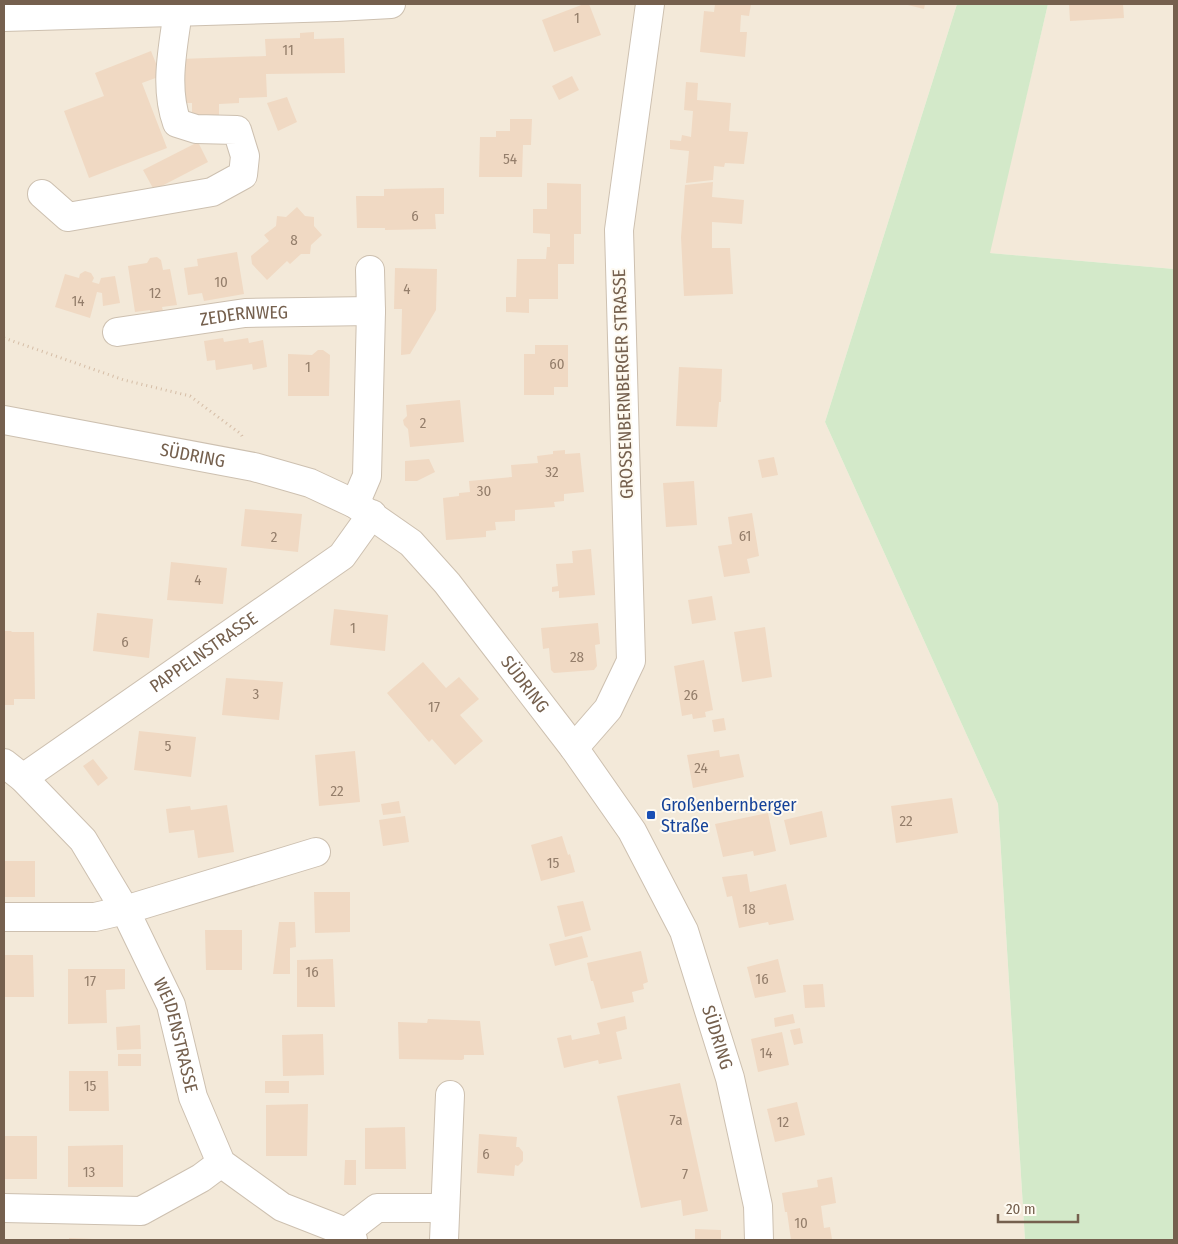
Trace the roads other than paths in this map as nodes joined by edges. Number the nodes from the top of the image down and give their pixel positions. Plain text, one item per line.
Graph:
1 (390, 4) edge
2 (650, 4) edge
3 (178, 11) junction
4 (4, 17) edge
5 (42, 194) dead end
6 (370, 270) dead end
7 (371, 310) junction
8 (117, 332) dead end
9 (4, 420) edge
10 (363, 509) junction
11 (574, 748) junction
12 (14, 770) edge
13 (316, 852) dead end
14 (125, 910) junction
15 (4, 917) edge
16 (450, 1096) dead end
17 (222, 1162) junction
18 (4, 1208) edge
19 (444, 1208) junction
20 (349, 1236) edge
21 (444, 1240) edge
22 (759, 1240) edge

1 - 3 street
2 - 11 street, GROSSENBERNBERGER STRASSE
3 - 4 street
3 - 5 street
6 - 7 street
7 - 8 street, ZEDERNWEG
7 - 10 street
9 - 10 street, SÜDRING
10 - 11 street, SÜDRING
10 - 12 street, PAPPELNSTRASSE
11 - 22 street, SÜDRING
12 - 14 street, WEIDENSTRASSE
13 - 14 street
14 - 15 street
14 - 17 street, WEIDENSTRASSE
16 - 19 street
17 - 18 street
17 - 20 street, WEIDENSTRASSE
19 - 20 street, WEIDENSTRASSE
19 - 21 street

